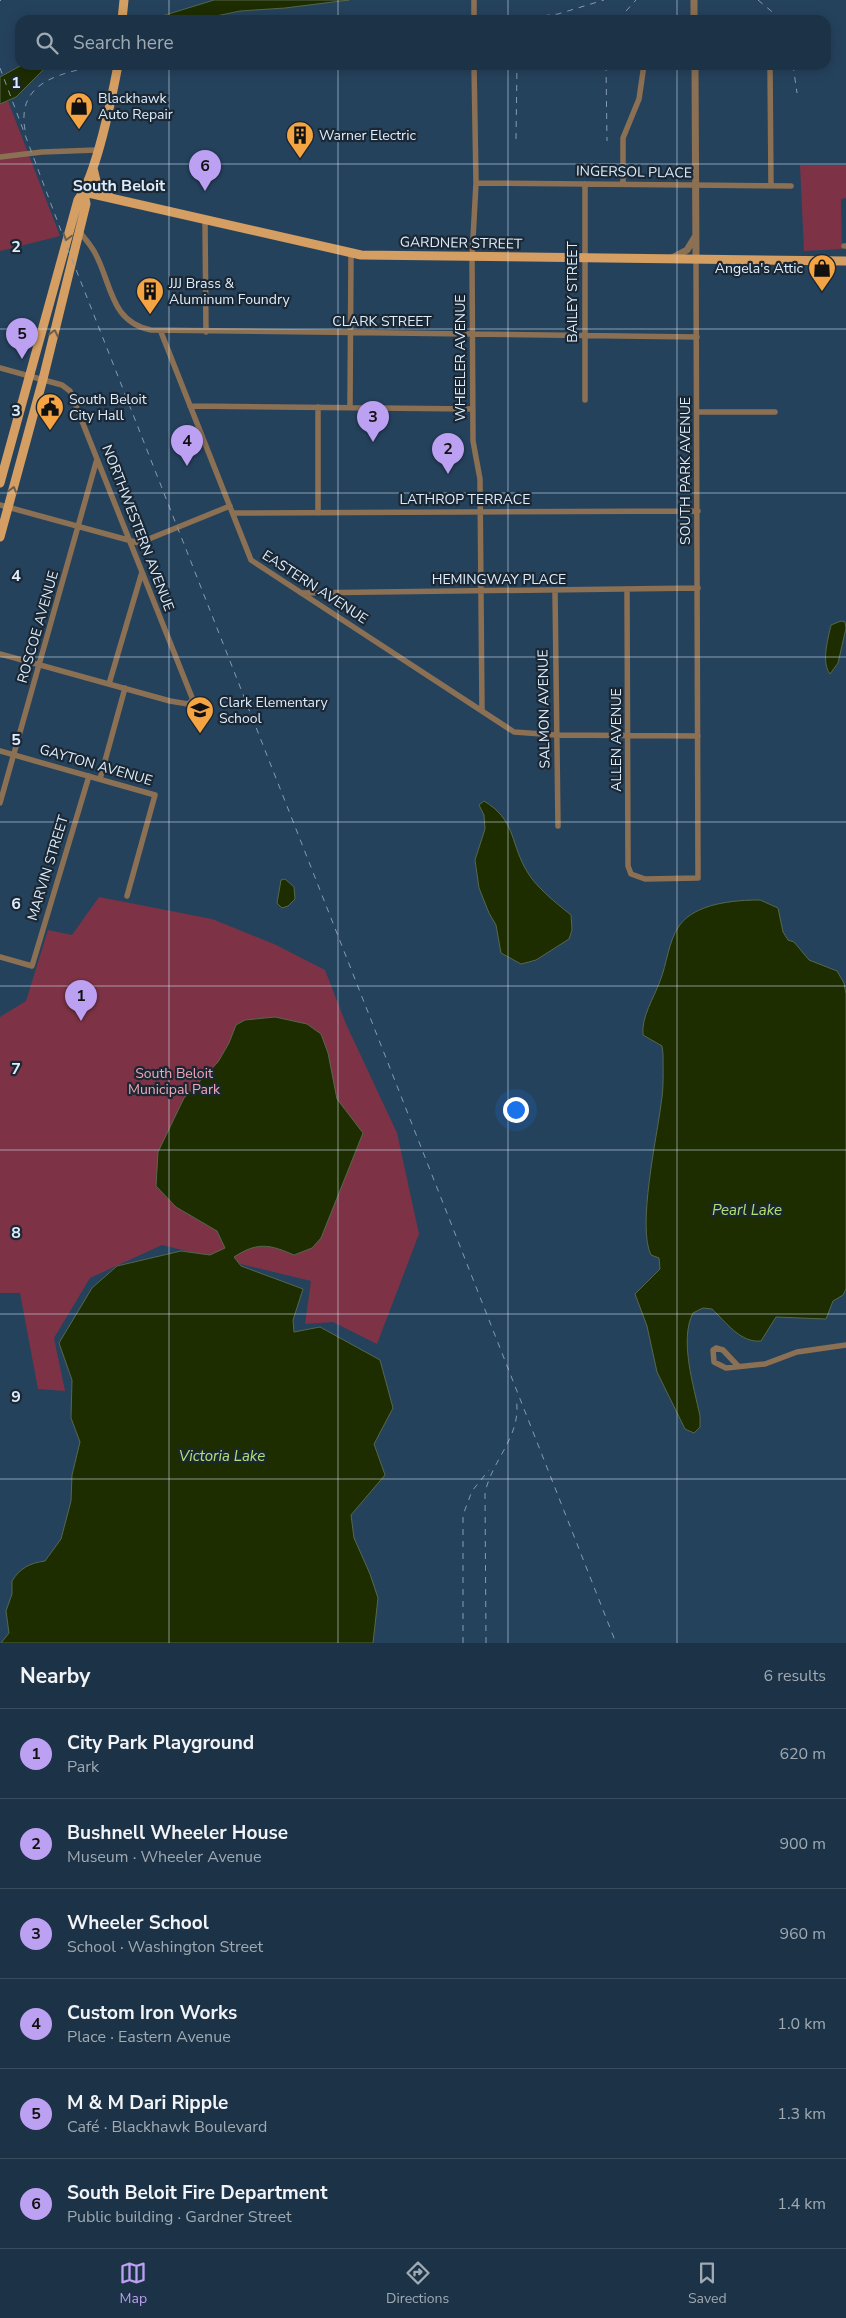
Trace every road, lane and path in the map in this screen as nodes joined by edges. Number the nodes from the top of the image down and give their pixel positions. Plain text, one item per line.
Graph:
1 (474, 0) edge
2 (694, 0) edge
3 (474, 15) edge
4 (694, 15) edge
5 (117, 70) edge
6 (474, 70) edge
7 (643, 70) edge
8 (695, 70) edge
9 (770, 70) edge
10 (97, 150) junction
11 (0, 157) edge
12 (92, 166) junction
13 (476, 183) junction
14 (585, 184) junction
15 (623, 184) junction
16 (697, 185) junction
17 (771, 185) junction
18 (791, 186) dead end
19 (84, 192) junction
20 (112, 198) junction
21 (205, 220) junction
22 (80, 231) junction
23 (696, 235) junction
24 (351, 254) junction
25 (472, 257) junction
26 (584, 258) junction
27 (669, 260) junction
28 (696, 260) junction
29 (846, 261) edge
30 (161, 332) junction
31 (206, 332) junction
32 (473, 333) junction
33 (350, 334) junction
34 (584, 334) junction
35 (697, 337) junction
36 (0, 368) edge
37 (29, 375) junction
38 (43, 379) junction
39 (585, 400) dead end
40 (190, 406) junction
41 (318, 407) junction
42 (350, 407) junction
43 (473, 409) junction
44 (698, 412) junction
45 (775, 412) dead end
46 (97, 458) junction
47 (0, 482) edge
48 (4, 506) edge
49 (230, 506) junction
50 (698, 511) junction
51 (481, 512) junction
52 (233, 513) junction
53 (318, 513) junction
54 (79, 526) junction
55 (0, 537) edge
56 (131, 541) junction
57 (142, 572) junction
58 (698, 588) junction
59 (627, 590) junction
60 (482, 591) junction
61 (555, 592) junction
62 (301, 593) junction
63 (0, 654) edge
64 (40, 665) junction
65 (109, 684) junction
66 (124, 688) junction
67 (482, 711) junction
68 (556, 735) junction
69 (628, 735) junction
70 (698, 736) junction
71 (0, 751) edge
72 (14, 755) junction
73 (89, 776) junction
74 (100, 779) junction
75 (0, 803) edge
76 (558, 826) dead end
77 (698, 878) joint
78 (127, 896) dead end
79 (0, 957) edge
80 (846, 1345) edge
81 (738, 1366) junction

1 - 3 street
2 - 4 street
5 - 10 main road
6 - 13 street, WHEELER AVENUE
7 - 15 street
8 - 16 street, SOUTH PARK AVENUE
9 - 17 street
10 - 11 street
10 - 12 main road
12 - 19 main road
12 - 20 main road
13 - 14 street, INGERSOL PLACE
13 - 25 street, WHEELER AVENUE
14 - 15 street, INGERSOL PLACE
14 - 26 street, BAILEY STREET
15 - 16 street, INGERSOL PLACE
16 - 17 street, INGERSOL PLACE
16 - 23 street, SOUTH PARK AVENUE
17 - 18 street, INGERSOL PLACE
19 - 20 main road, GARDNER STREET
19 - 22 main road
19 -> 37 main road
20 - 21 main road, GARDNER STREET
21 - 24 main road, GARDNER STREET
21 - 31 street
22 - 30 street, CLARK STREET
38 -> 22 main road
23 - 27 street
23 - 28 street, SOUTH PARK AVENUE
24 - 25 main road, GARDNER STREET
24 - 33 street
25 - 26 main road, GARDNER STREET
25 - 32 street, WHEELER AVENUE
26 - 27 main road, GARDNER STREET
26 - 34 street, BAILEY STREET
27 - 28 main road, GARDNER STREET
28 - 29 main road, GARDNER STREET
28 - 35 street, SOUTH PARK AVENUE
30 - 31 street, CLARK STREET
30 - 40 street, EASTERN AVENUE
31 - 33 street, CLARK STREET
32 - 33 street, CLARK STREET
32 - 34 street, CLARK STREET
32 - 43 street, WHEELER AVENUE
33 - 42 street
34 - 35 street, CLARK STREET
34 - 39 street, BAILEY STREET
35 - 44 street, SOUTH PARK AVENUE
36 - 37 street, NORTHWESTERN AVENUE
37 - 38 street, NORTHWESTERN AVENUE
37 - 47 main road
38 - 46 street, NORTHWESTERN AVENUE
48 -> 38 main road
40 - 41 street
40 - 49 street, EASTERN AVENUE
41 - 42 street
41 - 53 street
42 - 43 street
43 - 51 street, WHEELER AVENUE
44 - 45 street
44 - 50 street, SOUTH PARK AVENUE
46 - 54 street, ROSCOE AVENUE
46 - 56 street, NORTHWESTERN AVENUE
48 - 54 street
48 - 55 main road
49 - 52 street, EASTERN AVENUE
49 - 56 street
50 - 51 street, LATHROP TERRACE
50 - 58 street, SOUTH PARK AVENUE
51 - 53 street, LATHROP TERRACE
51 - 60 street, WHEELER AVENUE
52 - 53 street, LATHROP TERRACE
52 - 62 street, EASTERN AVENUE
54 - 56 street
54 - 64 street, ROSCOE AVENUE
56 - 57 street, NORTHWESTERN AVENUE
57 - 65 street
57 - 66 street, NORTHWESTERN AVENUE
58 - 59 street, HEMINGWAY PLACE
58 - 70 street, SOUTH PARK AVENUE
59 - 61 street, HEMINGWAY PLACE
59 - 69 street, ALLEN AVENUE
60 - 61 street, HEMINGWAY PLACE
60 - 62 street, HEMINGWAY PLACE
60 - 67 street, WHEELER AVENUE
61 - 68 street, SALMON AVENUE
62 - 67 street, EASTERN AVENUE
63 - 64 street
64 - 65 street
64 - 72 street, ROSCOE AVENUE
65 - 66 street
66 - 74 street
67 - 68 street, EASTERN AVENUE
68 - 69 street
68 - 76 street, SALMON AVENUE
69 - 70 street
69 - 77 street, ALLEN AVENUE
70 - 77 street, SOUTH PARK AVENUE
71 - 72 street, GAYTON AVENUE
72 - 73 street, GAYTON AVENUE
72 - 75 street, ROSCOE AVENUE
73 - 74 street, GAYTON AVENUE
73 - 79 street, MARVIN STREET
74 - 78 street, GAYTON AVENUE
80 - 81 street
81 - 81 street

